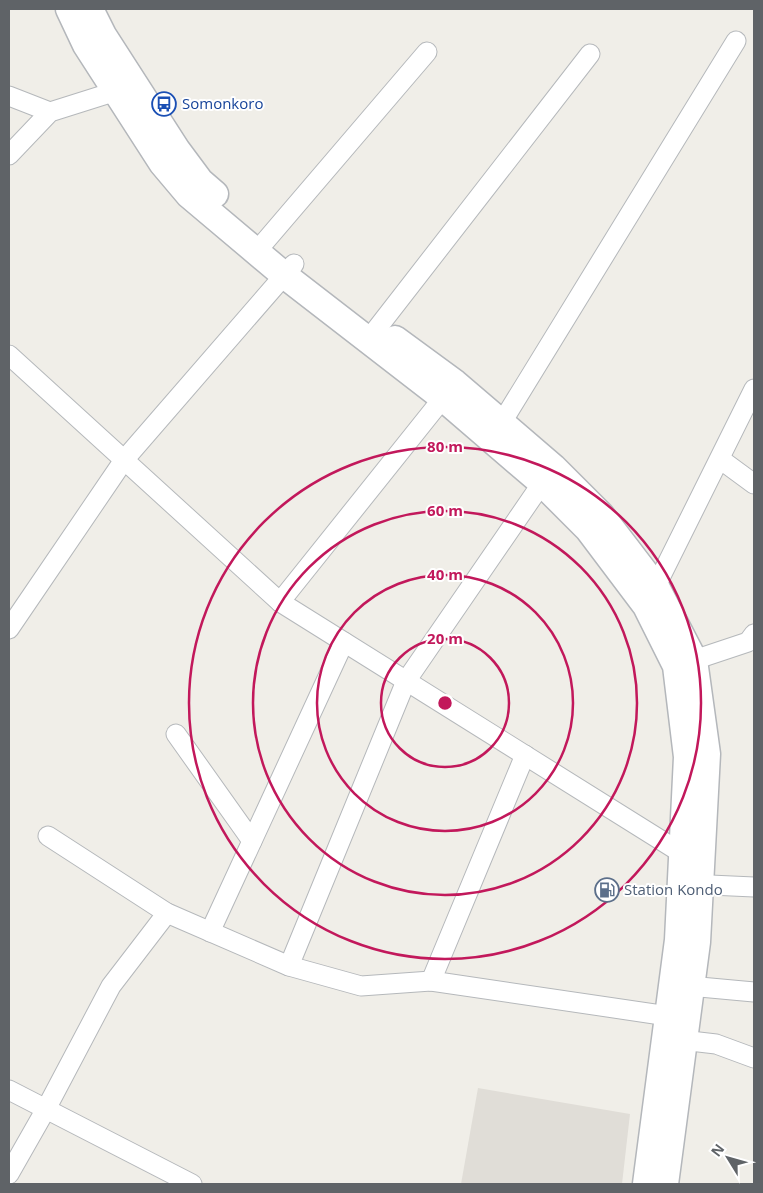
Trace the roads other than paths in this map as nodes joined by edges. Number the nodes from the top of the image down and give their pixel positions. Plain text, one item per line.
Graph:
1 (69, 9) edge
2 (90, 9) edge
3 (736, 41) dead end
4 (427, 52) dead end
5 (590, 54) dead end
6 (126, 88) junction
7 (9, 96) edge
8 (50, 112) junction
9 (9, 155) edge
10 (261, 246) junction
11 (289, 270) junction
12 (374, 333) junction
13 (9, 355) edge
14 (754, 389) edge
15 (449, 390) junction
16 (497, 431) junction
17 (720, 459) junction
18 (124, 460) junction
19 (548, 475) junction
20 (754, 484) edge
21 (651, 596) junction
22 (280, 602) junction
23 (9, 629) edge
24 (344, 642) junction
25 (752, 642) edge
26 (685, 663) junction
27 (406, 681) junction
28 (176, 734) dead end
29 (525, 755) junction
30 (48, 836) dead end
31 (252, 841) junction
32 (691, 871) junction
33 (754, 887) edge
34 (167, 913) junction
35 (210, 932) junction
36 (289, 966) junction
37 (431, 981) junction
38 (682, 986) junction
39 (754, 992) edge
40 (672, 1031) junction
41 (754, 1058) edge
42 (9, 1090) edge
43 (46, 1109) junction
44 (9, 1174) edge
45 (192, 1184) edge
46 (646, 1184) edge
47 (665, 1184) edge

1 - 6 main road
2 - 6 main road
3 - 16 street
4 - 10 street
5 - 12 street
6 - 8 street
6 - 10 main road
7 - 8 street
8 - 9 street
10 - 11 main road
11 - 12 main road
11 - 18 street
12 - 15 main road
13 - 18 street
14 - 17 street
15 - 16 main road
15 - 22 street
16 - 19 main road
17 - 20 street
17 - 21 street
18 - 22 street
18 - 23 street
19 - 21 main road
19 - 27 street
21 - 26 main road
22 - 24 street
24 - 27 street
24 - 31 street
25 - 26 street
26 - 32 main road
27 - 29 street
27 - 36 street
28 - 31 street
29 - 32 street
29 - 37 street
30 - 34 street
31 - 35 street
32 - 33 street
32 - 38 main road
34 - 35 street
34 - 43 street
35 - 36 street
36 - 37 street
37 - 40 street
38 - 39 street
38 - 40 main road
40 - 41 street
40 - 46 main road
40 - 47 main road
42 - 43 street
43 - 44 street
43 - 45 street

